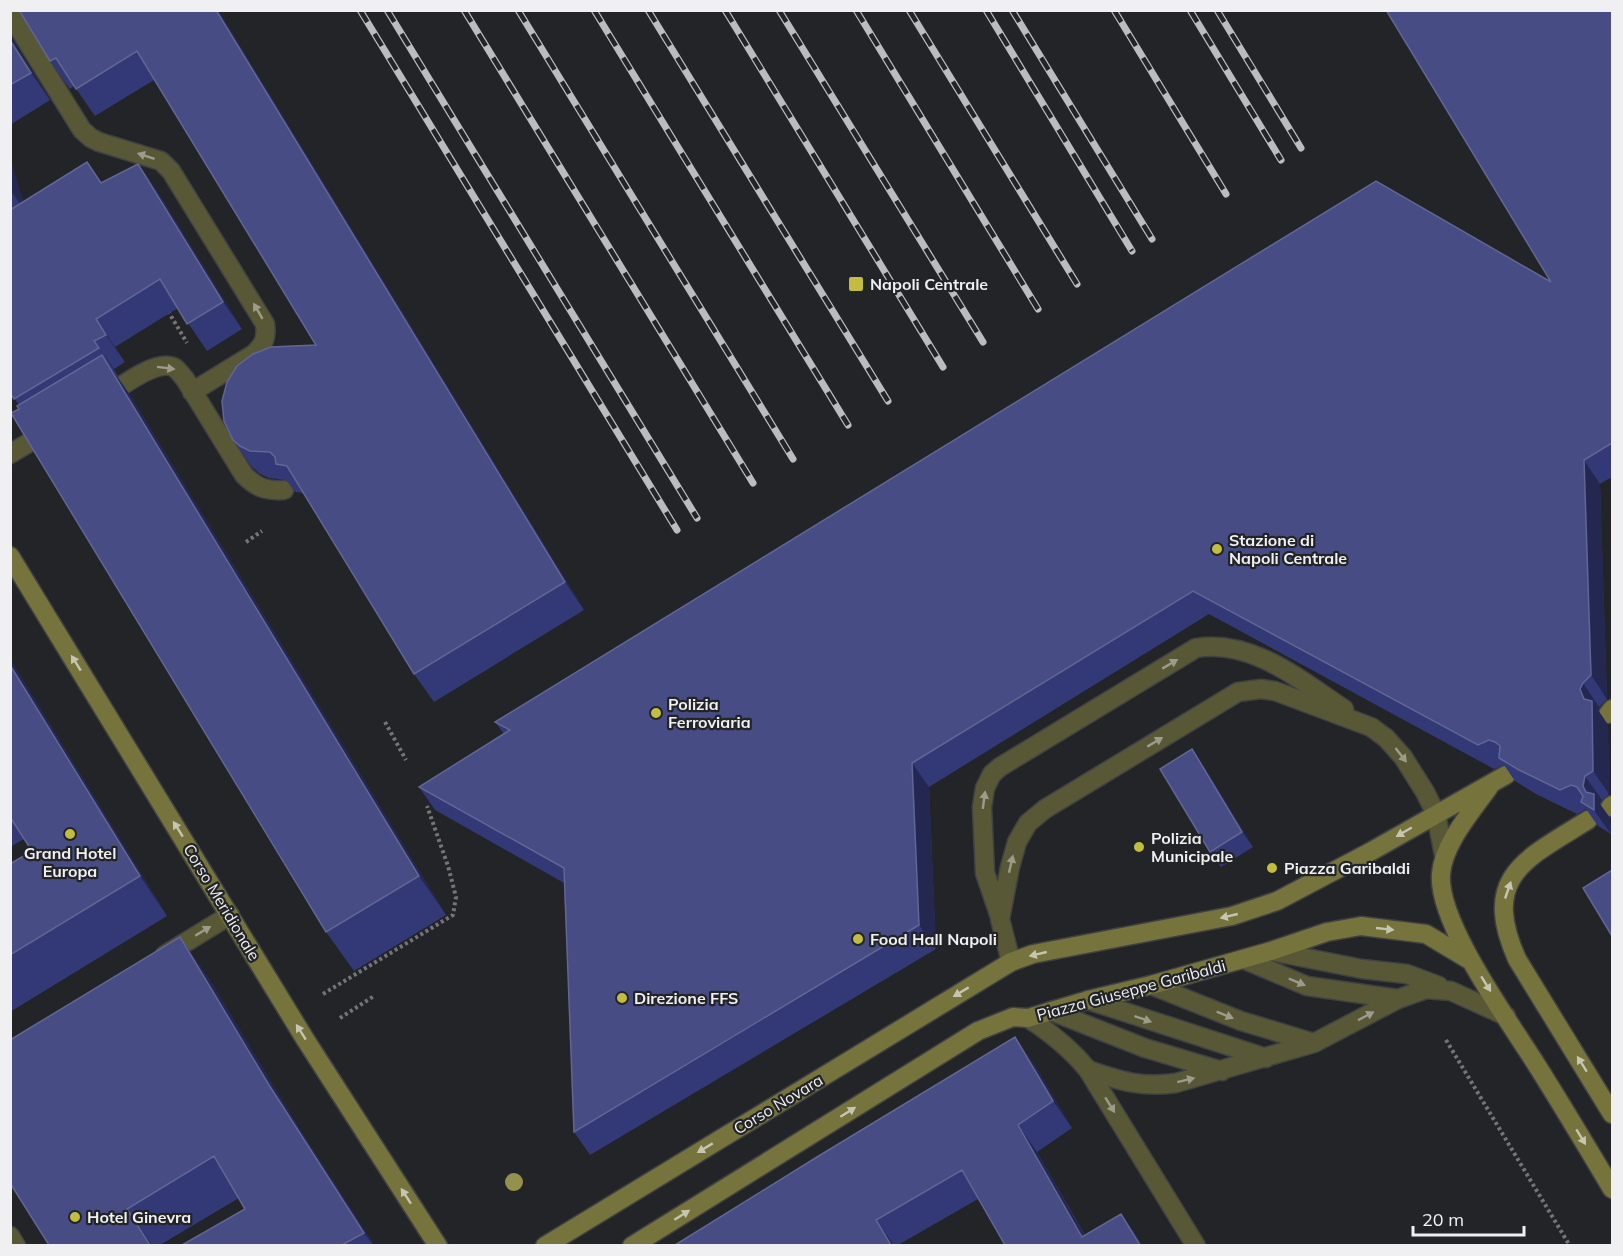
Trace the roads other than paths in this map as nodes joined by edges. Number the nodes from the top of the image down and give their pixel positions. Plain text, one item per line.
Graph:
1 (10, 14) edge
2 (192, 392) junction
3 (92, 405) edge
4 (61, 423) edge
5 (10, 454) edge
6 (284, 490) edge
7 (10, 556) edge
8 (1371, 727) junction
9 (1436, 814) junction
10 (1588, 820) edge
11 (1444, 855) junction
12 (230, 915) junction
13 (1000, 919) junction
14 (1271, 951) junction
15 (1243, 959) junction
16 (1472, 961) junction
17 (1011, 962) junction
18 (147, 966) edge
19 (1151, 985) junction
20 (1451, 991) junction
21 (1398, 999) junction
22 (1088, 1000) junction
23 (1051, 1011) junction
24 (1506, 1016) junction
25 (1028, 1018) junction
26 (1314, 1043) junction
27 (1266, 1058) junction
28 (1088, 1070) junction
29 (1222, 1071) junction
30 (1612, 1114) edge
31 (1612, 1189) edge
32 (10, 1236) edge
33 (16, 1245) edge
34 (438, 1245) edge
35 (545, 1245) edge
36 (633, 1245) edge
37 (1196, 1245) edge

2 -> 1 street
3 -> 2 street
2 - 6 street
4 - 5 street
12 -> 7 main road, Corso Meridionale
8 -> 9 street
13 -> 8 street
13 -> 8 street
9 - 11 street
9 - 11 main road, Piazza Giuseppe Garibaldi
9 -> 17 main road, Piazza Giuseppe Garibaldi
30 -> 10 main road
11 - 16 main road, Piazza Giuseppe Garibaldi
18 -> 12 street
34 -> 12 main road, Corso Meridionale
13 - 17 street
14 - 15 main road, Piazza Giuseppe Garibaldi
14 -> 16 main road, Piazza Giuseppe Garibaldi
14 - 20 street
15 - 19 main road, Piazza Giuseppe Garibaldi
15 -> 21 street
16 -> 24 main road, Piazza Giuseppe Garibaldi
17 -> 35 main road, Corso Novara
19 - 22 main road, Piazza Giuseppe Garibaldi
19 -> 26 street
20 - 21 street
20 - 24 street
26 -> 21 street
22 - 23 main road, Piazza Giuseppe Garibaldi
22 -> 27 street
23 - 25 main road, Piazza Giuseppe Garibaldi
23 - 29 street
24 -> 31 main road, Piazza Giuseppe Garibaldi
25 - 28 street, Piazza Giuseppe Garibaldi
36 -> 25 main road
26 - 27 street
27 - 29 street
28 -> 29 street
28 -> 37 street, Piazza Giuseppe Garibaldi
32 - 33 street

